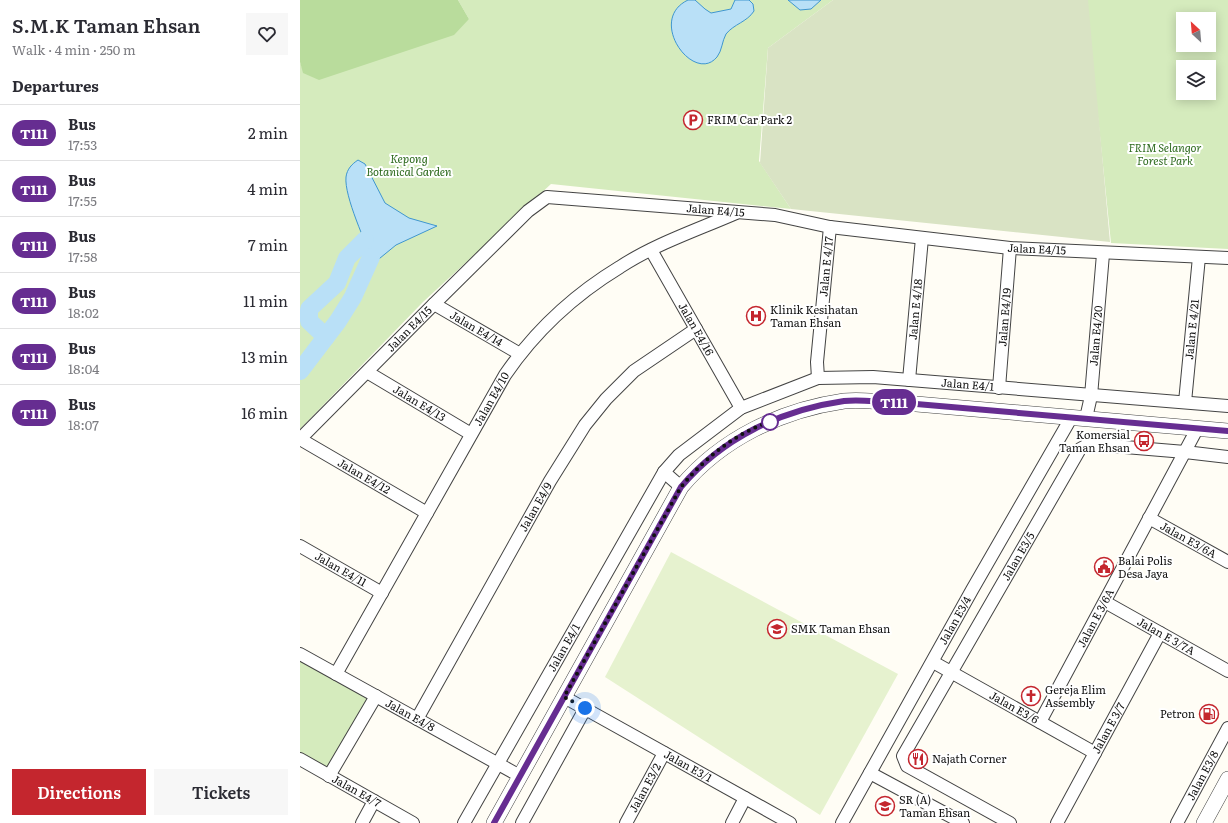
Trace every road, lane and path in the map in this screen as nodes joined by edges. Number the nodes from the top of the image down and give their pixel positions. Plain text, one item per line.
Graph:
1 (737, 212) junction
2 (830, 227) junction
3 (922, 238) junction
4 (1010, 248) junction
5 (651, 250) junction
6 (1104, 254) junction
7 (1199, 257) junction
8 (1228, 258) edge
9 (434, 304) junction
10 (696, 329) junction
11 (520, 354) junction
12 (367, 372) junction
13 (818, 378) junction
14 (909, 380) junction
15 (999, 388) junction
16 (1091, 396) junction
17 (1185, 402) junction
18 (1228, 406) edge
19 (741, 408) junction
20 (1078, 418) junction
21 (1197, 429) junction
22 (1228, 431) edge
23 (472, 434) junction
24 (300, 439) edge
25 (1185, 452) junction
26 (1228, 457) edge
27 (664, 472) junction
28 (681, 487) junction
29 (427, 513) junction
30 (1150, 518) junction
31 (300, 546) edge
32 (1228, 562) edge
33 (382, 593) junction
34 (1104, 602) junction
35 (1160, 633) junction
36 (300, 654) edge
37 (933, 662) junction
38 (1228, 671) edge
39 (951, 672) junction
40 (336, 674) junction
41 (376, 696) junction
42 (564, 697) junction
43 (585, 708) junction
44 (417, 719) junction
45 (1040, 722) junction
46 (1228, 728) edge
47 (664, 753) junction
48 (1095, 753) junction
49 (300, 759) edge
50 (498, 764) junction
51 (870, 773) junction
52 (329, 776) junction
53 (520, 776) junction
54 (1228, 779) edge
55 (745, 798) junction
56 (374, 801) junction
57 (362, 823) edge
58 (413, 823) edge
59 (464, 823) edge
60 (494, 823) edge
61 (522, 823) edge
62 (626, 823) edge
63 (732, 823) edge
64 (790, 823) edge
65 (842, 823) edge
66 (963, 823) edge
67 (1010, 823) edge
68 (1057, 823) edge
69 (1177, 823) edge
70 (1204, 823) edge

1 - 2 street, Jalan E4/15
1 - 5 street, Jalan E4/10
1 - 9 street, Jalan E4/15
2 - 3 street, Jalan E4/15
2 - 13 street, Jalan E 4/17
3 - 4 street, Jalan E4/15
3 - 14 street, Jalan E 4/18
4 - 6 street, Jalan E4/15
4 - 15 street, Jalan E4/19
5 - 10 street, Jalan E4/16
5 - 11 street, Jalan E4/10
6 - 7 street, Jalan E4/15
6 - 16 street, Jalan E4/20
7 - 8 street, Jalan E4/15
7 - 17 street, Jalan E 4/21
9 - 11 street, Jalan E4/14
9 - 12 street, Jalan E4/15
10 - 19 street, Jalan E4/16
10 - 44 street, Jalan E4/9
11 - 23 street, Jalan E4/10
12 - 23 street, Jalan E4/13
12 - 24 street, Jalan E4/15
13 - 14 street, Jalan E4/1
13 - 19 street, Jalan E4/1
14 - 15 street, Jalan E4/1
15 - 16 street, Jalan E4/1
16 - 17 street, Jalan E4/1
16 - 20 street, Jalan E4/20
17 - 18 street, Jalan E4/1
19 - 27 street, Jalan E4/1
20 - 21 street
20 - 28 street
20 - 37 street, Jalan E3/4
21 - 22 street
21 - 25 street, Jalan E 3/6A
23 - 29 street, Jalan E4/10
24 - 29 street, Jalan E4/12
25 - 26 street
25 - 30 street, Jalan E 3/6A
25 - 39 street, Jalan E3/5
27 - 28 street
27 - 50 street, Jalan E4/1
28 - 42 street
29 - 33 street, Jalan E4/10
30 - 32 street, Jalan E3/6A
30 - 34 street, Jalan E 3/6A
31 - 33 street, Jalan E4/11
33 - 40 street, Jalan E4/10
34 - 35 street, Jalan E 3/7A
34 - 45 street, Jalan E 3/6A
35 - 38 street, Jalan E 3/7A
35 - 48 street, Jalan E 3/7
36 - 40 street, Jalan E4/8
37 - 39 street, Jalan E3/6
37 - 51 street, Jalan E3/4
39 - 45 street, Jalan E3/6
39 - 67 street, Jalan E3/5
40 - 41 street, Jalan E4/8
41 - 44 street, Jalan E4/8
41 - 52 street
42 - 43 street, Jalan E3/1
42 - 53 street
43 - 47 street, Jalan E3/1
43 - 61 street
44 - 50 street, Jalan E4/8
45 - 48 street, Jalan E3/6
46 - 69 street, Jalan E3/8
47 - 55 street, Jalan E3/1
47 - 62 street, Jalan E3/2
48 - 68 street, Jalan E 3/7
49 - 52 street, Jalan E4/7
50 - 53 street, Jalan E4/8
50 - 59 street, Jalan E4/1
51 - 65 street, Jalan E3/4
51 - 66 street
52 - 56 street, Jalan E4/7
53 - 60 street
54 - 70 street
55 - 63 street
55 - 64 street, Jalan E3/1
56 - 57 street
56 - 58 street, Jalan E4/7

